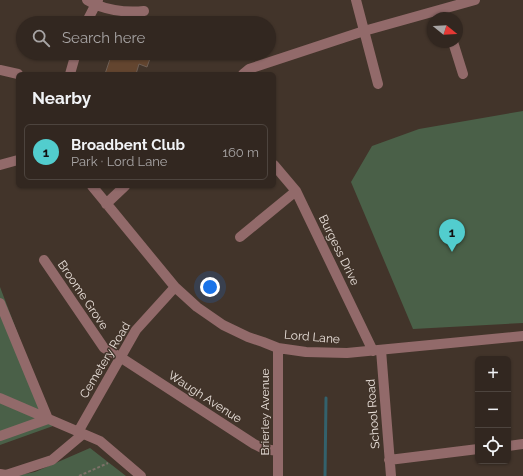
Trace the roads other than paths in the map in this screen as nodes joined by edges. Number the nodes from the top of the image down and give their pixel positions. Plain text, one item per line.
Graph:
1 (356, 0) edge
2 (475, 0) edge
3 (93, 2) edge
4 (144, 11) dead end
5 (447, 12) edge
6 (88, 16) edge
7 (427, 17) edge
8 (364, 31) junction
9 (455, 48) edge
10 (74, 60) edge
11 (0, 70) edge
12 (71, 72) edge
13 (246, 72) edge
14 (16, 74) edge
15 (462, 74) dead end
16 (378, 84) dead end
17 (16, 161) edge
18 (0, 165) edge
19 (276, 167) edge
20 (94, 188) edge
21 (123, 188) edge
22 (296, 191) junction
23 (106, 204) junction
24 (240, 237) dead end
25 (44, 260) dead end
26 (175, 287) junction
27 (0, 303) edge
28 (523, 336) edge
29 (278, 348) junction
30 (377, 350) junction
31 (120, 357) junction
32 (0, 398) edge
33 (48, 419) junction
34 (81, 433) junction
35 (0, 436) edge
36 (523, 444) edge
37 (511, 446) edge
38 (475, 450) edge
39 (278, 451) junction
40 (389, 460) junction
41 (20, 473) edge
42 (0, 474) edge
43 (141, 476) edge
44 (278, 476) edge
45 (391, 476) edge

1 - 8 street
2 - 5 street
3 - 4 street
3 - 6 street
7 - 8 street
8 - 13 street
8 - 16 street
9 - 15 street
10 - 12 street
11 - 14 street
17 - 18 street
19 - 22 street, Burgess Drive
20 - 23 street, Lord Lane
21 - 23 street
22 - 24 street
22 - 30 street, Burgess Drive
23 - 26 street, Lord Lane
25 - 31 street, Broome Grove
26 - 29 street, Lord Lane
26 - 31 street, Cemetery Road
27 - 33 street
28 - 30 street, Lord Lane
29 - 30 street, Lord Lane
29 - 39 street, Brierley Avenue
30 - 40 street, School Road
31 - 34 street, Cemetery Road
31 - 39 street, Waugh Avenue
32 - 33 street
33 - 34 street
33 - 35 street
34 - 41 street
34 - 43 street
36 - 37 street
38 - 40 street
39 - 44 street, Brierley Avenue
40 - 45 street, School Road
41 - 42 street

